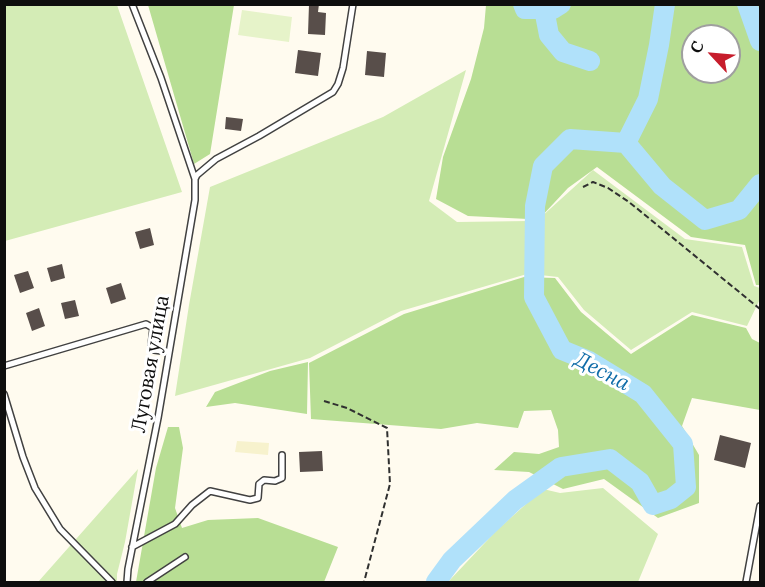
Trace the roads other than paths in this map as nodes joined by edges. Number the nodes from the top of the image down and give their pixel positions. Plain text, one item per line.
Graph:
1 (132, 4) edge
2 (353, 4) edge
3 (195, 179) junction
4 (169, 352) junction
5 (4, 366) edge
6 (4, 394) edge
7 (282, 455) dead end
8 (760, 506) edge
9 (132, 547) junction
10 (185, 557) dead end
11 (112, 582) edge
12 (127, 582) edge
13 (147, 582) edge
14 (746, 582) edge

1 - 3 lane
2 - 3 lane
3 - 4 lane, Луговая улица
4 - 5 lane
4 - 9 lane, Луговая улица
6 - 11 lane
7 - 9 lane
8 - 14 lane
9 - 12 lane, Луговая улица
10 - 13 lane

